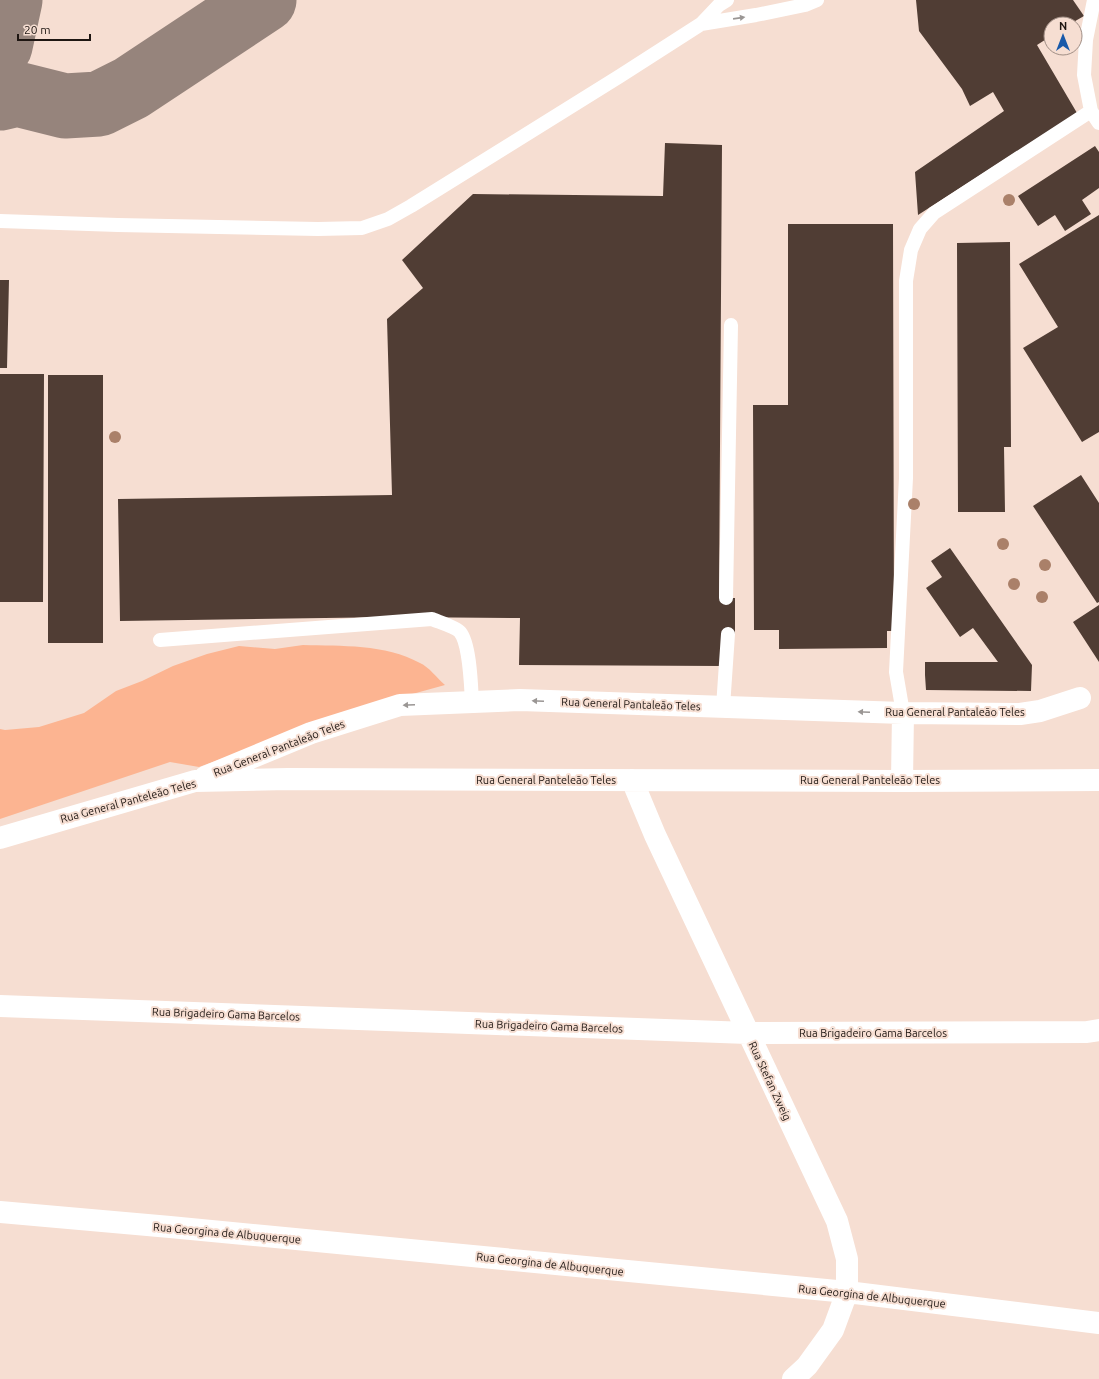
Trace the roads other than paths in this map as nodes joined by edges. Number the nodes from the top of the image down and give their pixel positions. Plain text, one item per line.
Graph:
1 (726, 0) edge
2 (816, 0) edge
3 (1094, 0) edge
4 (701, 24) junction
5 (1091, 111) junction
6 (1099, 123) edge
7 (0, 221) edge
8 (731, 325) dead end
9 (726, 598) dead end
10 (728, 634) dead end
11 (160, 640) dead end
12 (1080, 698) dead end
13 (472, 702) junction
14 (723, 707) junction
15 (903, 713) junction
16 (632, 780) junction
17 (1099, 780) edge
18 (902, 781) junction
19 (195, 782) junction
20 (1, 841) edge
21 (0, 1006) edge
22 (1099, 1030) edge
23 (748, 1033) junction
24 (0, 1212) edge
25 (848, 1292) junction
26 (1099, 1323) edge
27 (793, 1379) edge

1 - 4 lane
4 -> 2 lane
3 - 5 lane
4 - 7 lane
5 - 6 lane
5 - 15 lane
8 - 9 lane
10 - 14 lane
11 - 13 lane
12 - 15 street, Rua General Pantaleão Teles
14 -> 13 street, Rua General Pantaleão Teles
13 -> 19 street, Rua General Pantaleão Teles
15 -> 14 street, Rua General Pantaleão Teles
15 - 18 street
16 - 18 street, Rua General Panteleão Teles
16 - 19 street, Rua General Panteleão Teles
16 - 23 street, Rua Stefan Zweig
17 - 18 street, Rua General Panteleão Teles
19 - 20 street, Rua General Panteleão Teles
21 - 23 street, Rua Brigadeiro Gama Barcelos
22 - 23 street, Rua Brigadeiro Gama Barcelos
23 - 25 street, Rua Stefan Zweig
24 - 25 street, Rua Georgina de Albuquerque
25 - 26 street, Rua Georgina de Albuquerque
25 - 27 street, Rua Stefan Zweig

